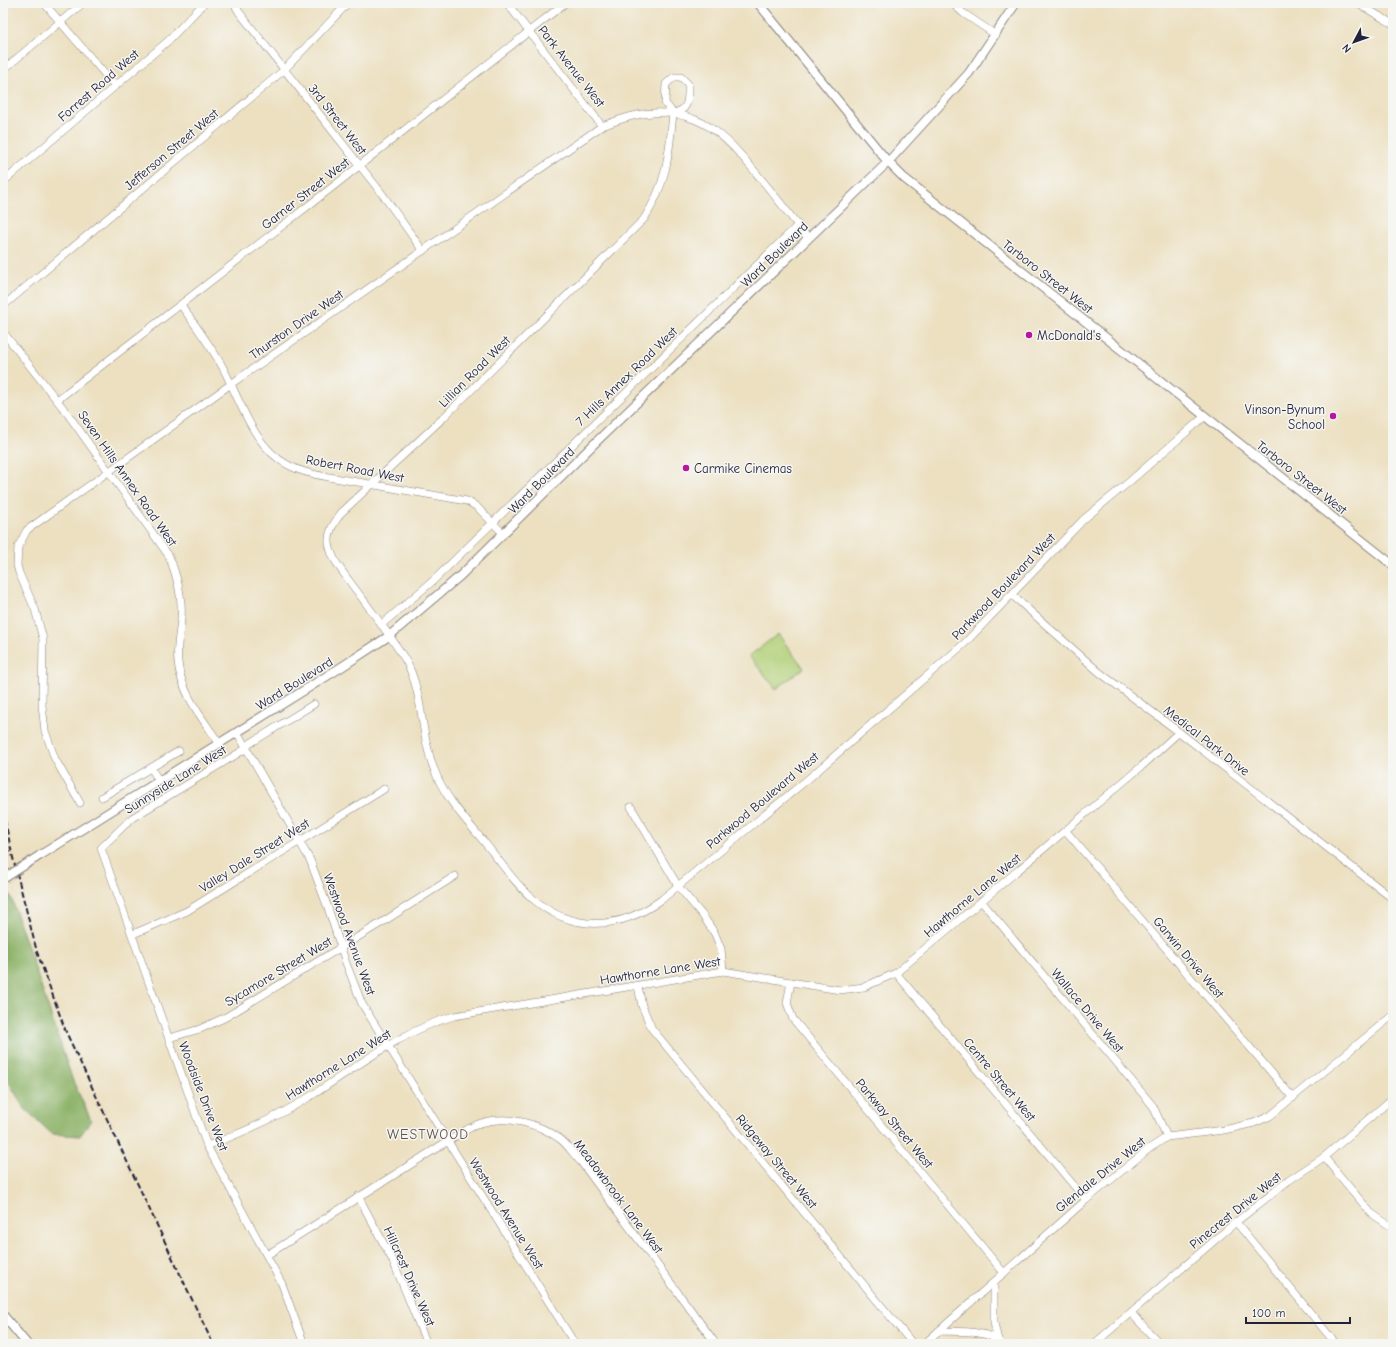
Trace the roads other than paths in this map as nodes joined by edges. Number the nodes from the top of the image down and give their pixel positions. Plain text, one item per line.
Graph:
1 (44, 3) edge
2 (83, 3) edge
3 (204, 3) edge
4 (234, 3) edge
5 (348, 3) edge
6 (507, 3) edge
7 (565, 3) edge
8 (758, 3) edge
9 (952, 3) edge
10 (1016, 3) edge
11 (1357, 3) edge
12 (60, 22) junction
13 (1393, 24) edge
14 (529, 31) junction
15 (996, 35) junction
16 (3, 70) edge
17 (284, 70) junction
18 (115, 86) junction
19 (674, 113) junction
20 (602, 126) junction
21 (888, 162) junction
22 (360, 165) junction
23 (3, 182) edge
24 (798, 225) junction
25 (808, 238) junction
26 (423, 251) junction
27 (181, 305) junction
28 (3, 306) edge
29 (3, 332) edge
30 (231, 384) junction
31 (57, 400) junction
32 (1204, 416) junction
33 (109, 472) junction
34 (371, 484) junction
35 (493, 523) junction
36 (504, 534) junction
37 (1393, 565) edge
38 (1012, 594) junction
39 (381, 625) junction
40 (389, 636) junction
41 (314, 704) dead end
42 (237, 732) junction
43 (1179, 732) junction
44 (219, 743) junction
45 (247, 747) junction
46 (179, 750) dead end
47 (151, 768) junction
48 (159, 781) junction
49 (384, 789) dead end
50 (102, 797) dead end
51 (80, 802) dead end
52 (631, 807) dead end
53 (1066, 831) junction
54 (300, 841) junction
55 (101, 848) joint
56 (455, 876) dead end
57 (3, 879) edge
58 (678, 886) junction
59 (1393, 899) edge
60 (982, 902) junction
61 (133, 934) junction
62 (341, 947) junction
63 (724, 971) junction
64 (896, 973) junction
65 (791, 982) junction
66 (638, 986) junction
67 (1393, 1015) edge
68 (169, 1038) junction
69 (388, 1047) junction
70 (1294, 1098) junction
71 (1393, 1098) edge
72 (1167, 1137) junction
73 (448, 1141) junction
74 (207, 1146) junction
75 (1324, 1157) junction
76 (358, 1196) junction
77 (1086, 1200) junction
78 (1236, 1222) junction
79 (1393, 1228) edge
80 (267, 1255) junction
81 (1004, 1273) junction
82 (994, 1282) junction
83 (1131, 1313) junction
84 (3, 1315) edge
85 (939, 1331) junction
86 (1000, 1342) edge
87 (27, 1344) edge
88 (304, 1344) edge
89 (427, 1344) edge
90 (575, 1344) edge
91 (716, 1344) edge
92 (913, 1344) edge
93 (924, 1344) edge
94 (1094, 1344) edge
95 (1160, 1344) edge
96 (1336, 1344) edge

1 - 12 street
2 - 12 street
3 - 18 street, Forrest Road West
4 - 17 street, 3rd Street West
5 - 17 street, Jefferson Street West
6 - 14 street, Park Avenue West
7 - 14 street, Garner Street West
8 - 21 main road, Tarboro Street West
9 - 15 street
10 - 15 main road, Ward Boulevard
11 - 13 street
12 - 16 street
12 - 18 street
14 - 20 street, Park Avenue West
14 - 22 street, Garner Street West
15 - 21 main road, Ward Boulevard
17 - 22 street, 3rd Street West
17 - 28 street, Jefferson Street West
18 - 23 street, Forrest Road West
19 - 19 street
19 - 20 street, Thurston Drive West
19 - 24 street, Thurston Drive West
19 - 34 street, Lillian Road West
20 - 26 street, Thurston Drive West
21 - 25 main road, Ward Boulevard
21 - 32 main road, Tarboro Street West
22 - 26 street, 3rd Street West
22 - 27 street, Garner Street West
24 - 25 street, Thurston Drive West
24 - 35 street, 7 Hills Annex Road West
25 - 36 main road, Ward Boulevard
26 - 30 street, Thurston Drive West
27 - 30 street, Robert Road West
27 - 31 street, Garner Street West
29 - 31 street, Seven Hills Annex Road West
30 - 33 street, Thurston Drive West
30 - 34 street, Robert Road West
31 - 33 street, Seven Hills Annex Road West
32 - 37 main road, Tarboro Street West
32 - 38 street, Parkwood Boulevard West
33 - 44 street, Seven Hills Annex Road West
33 - 51 street, Thurston Drive West
34 - 35 street, Robert Road West
34 - 39 street, Lillian Road West
35 - 36 street, Robert Road West
35 - 39 street, 7 Hills Annex Road West
36 - 40 main road, Ward Boulevard
38 - 43 street, Medical Park Drive
38 - 58 street, Parkwood Boulevard West
39 - 40 street, Lillian Road West
40 - 42 main road, Ward Boulevard
40 - 58 street, Parkwood Boulevard West
41 - 45 street, Sunnyside Lane West
42 - 44 main road, Ward Boulevard
42 - 45 street, Westwood Avenue West
43 - 53 street, Hawthorne Lane West
43 - 59 street, Medical Park Drive
44 - 48 main road, Ward Boulevard
45 - 54 street, Westwood Avenue West
45 - 55 street, Sunnyside Lane West
46 - 47 street
47 - 48 street
47 - 50 street
48 - 57 main road, Ward Boulevard, bridge
49 - 54 street, Valley Dale Street West
52 - 58 street
53 - 60 street, Hawthorne Lane West
53 - 70 street, Garwin Drive West
54 - 61 street, Valley Dale Street West
54 - 62 street, Westwood Avenue West
55 - 61 street, Woodside Drive West
56 - 62 street, Sycamore Street West
58 - 63 street
60 - 64 street, Hawthorne Lane West
60 - 72 street, Wallace Drive West
61 - 68 street, Woodside Drive West
62 - 68 street, Sycamore Street West
62 - 69 street, Westwood Avenue West
63 - 65 street, Hawthorne Lane West
63 - 66 street, Hawthorne Lane West
64 - 65 street, Hawthorne Lane West
64 - 77 street, Centre Street West
65 - 81 street, Parkway Street West
66 - 69 street, Hawthorne Lane West
66 - 92 street, Ridgeway Street West
67 - 70 street, Glendale Drive West
68 - 74 street, Woodside Drive West
69 - 73 street, Westwood Avenue West
69 - 74 street, Hawthorne Lane West
70 - 72 street, Glendale Drive West
71 - 75 street, Pinecrest Drive West
72 - 77 street, Glendale Drive West
73 - 76 street, Meadowbrook Lane West
73 - 90 street, Westwood Avenue West
73 - 91 street, Meadowbrook Lane West
74 - 80 street, Woodside Drive West
75 - 78 street, Pinecrest Drive West
75 - 79 street
76 - 80 street, Meadowbrook Lane West
76 - 89 street, Hillcrest Drive West
77 - 81 street, Glendale Drive West
78 - 83 street, Pinecrest Drive West
78 - 96 street
80 - 88 street, Woodside Drive West
81 - 82 street, Glendale Drive West
82 - 85 street, Glendale Drive West
82 - 86 street
83 - 94 street, Pinecrest Drive West
83 - 95 street
84 - 87 main road
85 - 86 street
85 - 93 street, Glendale Drive West

